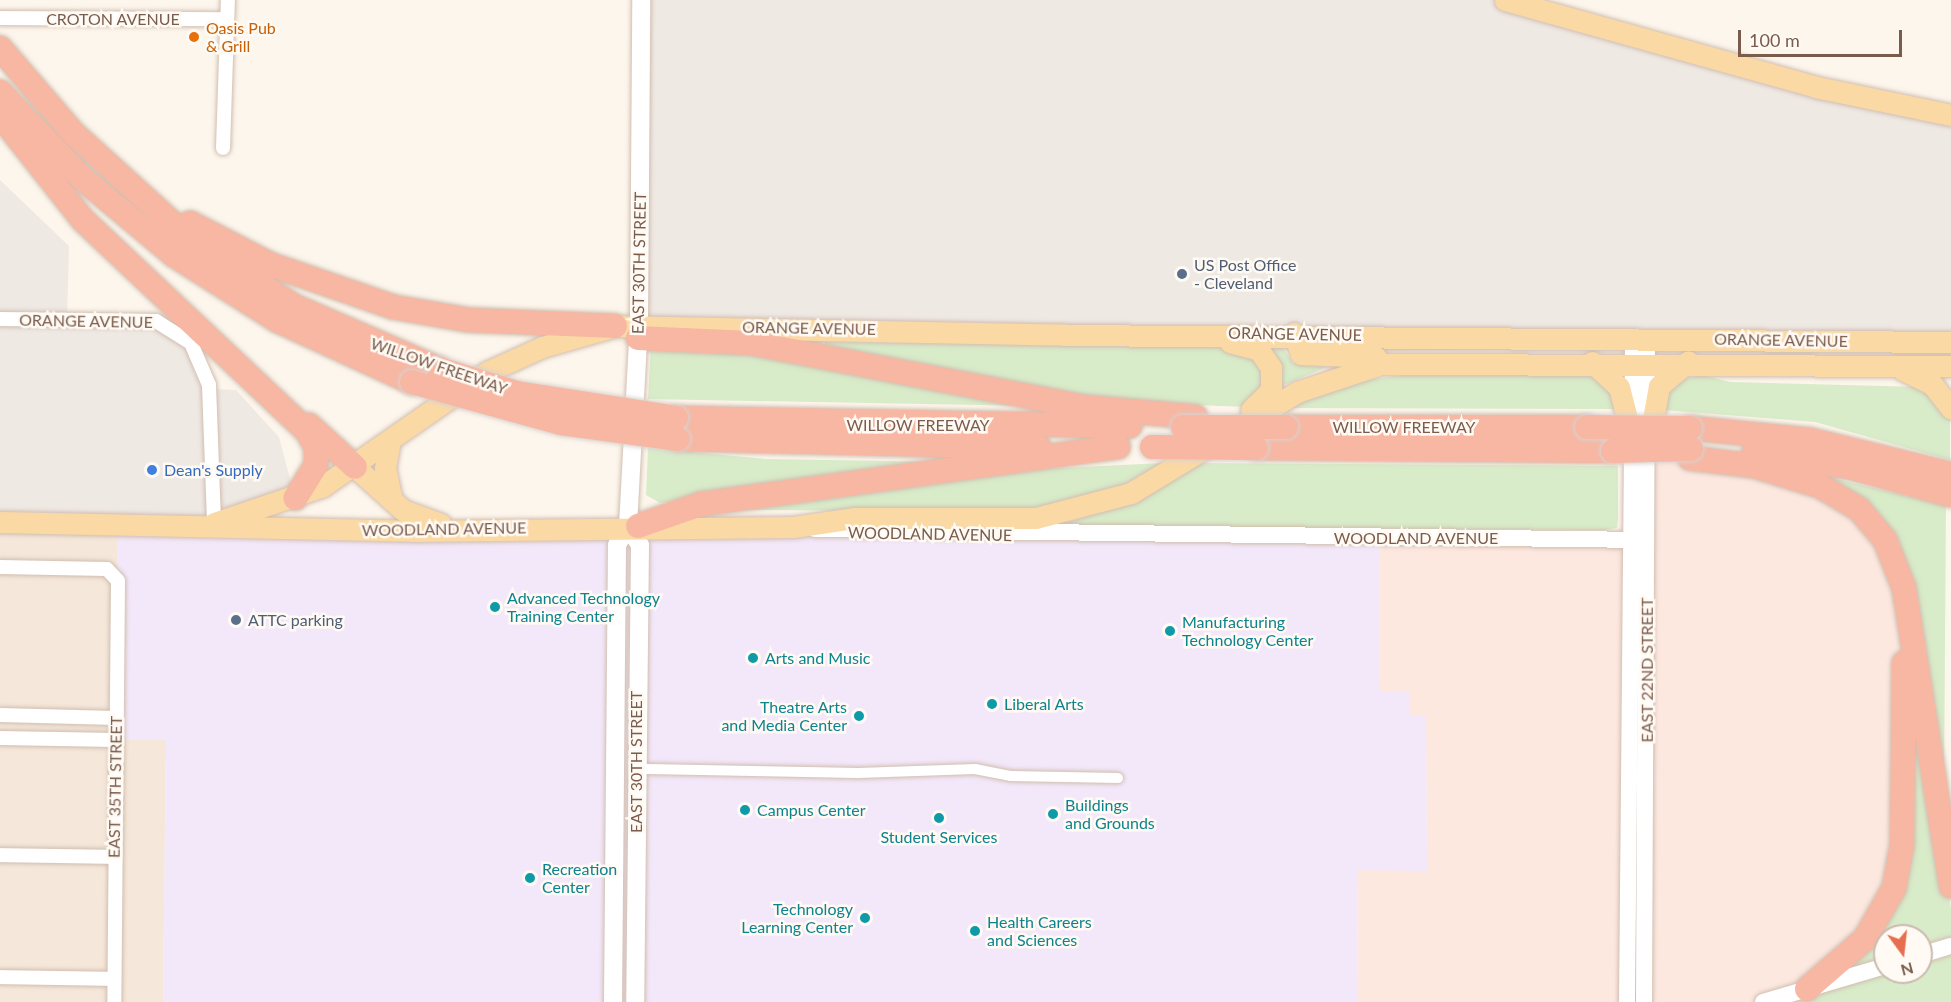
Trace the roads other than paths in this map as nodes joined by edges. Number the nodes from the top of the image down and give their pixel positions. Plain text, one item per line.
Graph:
1 (228, 0) edge
2 (640, 0) edge
3 (1505, 0) edge
4 (0, 18) edge
5 (225, 19) junction
6 (0, 48) edge
7 (0, 92) edge
8 (0, 115) edge
9 (1951, 115) edge
10 (224, 148) dead end
11 (105, 163) junction
12 (0, 319) edge
13 (630, 330) junction
14 (1294, 333) junction
15 (1064, 335) junction
16 (1640, 339) junction
17 (1951, 342) edge
18 (1419, 361) junction
19 (1592, 362) junction
20 (1640, 362) junction
21 (1688, 362) junction
22 (1892, 365) junction
23 (1951, 366) edge
24 (270, 393) junction
25 (1951, 408) edge
26 (1190, 422) junction
27 (677, 428) junction
28 (390, 440) junction
29 (1210, 444) junction
30 (1623, 445) junction
31 (1690, 445) junction
32 (1118, 447) junction
33 (1645, 460) junction
34 (355, 467) junction
35 (1951, 474) edge
36 (1924, 476) junction
37 (1951, 495) edge
38 (295, 498) junction
39 (392, 500) junction
40 (0, 522) edge
41 (214, 523) junction
42 (633, 526) junction
43 (459, 527) junction
44 (793, 527) junction
45 (1638, 540) junction
46 (0, 567) edge
47 (1904, 588) junction
48 (0, 715) edge
49 (116, 718) junction
50 (0, 738) edge
51 (116, 740) junction
52 (648, 769) dead end
53 (1118, 778) dead end
54 (0, 855) edge
55 (114, 857) junction
56 (1951, 886) edge
57 (1873, 970) edge
58 (0, 977) edge
59 (114, 979) junction
60 (1807, 989) junction
61 (114, 1002) edge
62 (613, 1002) edge
63 (635, 1002) edge
64 (1627, 1002) edge
65 (1644, 1002) edge
66 (1763, 1002) edge

1 - 5 street
2 - 13 main road, EAST 30TH STREET
3 - 9 main road
4 - 5 street, CROTON AVENUE
5 - 10 street
6 - 11 highway, WILLOW FREEWAY
7 - 27 highway, WILLOW FREEWAY, bridge
8 - 24 highway
11 - 13 highway
11 - 27 highway, WILLOW FREEWAY, bridge
12 - 41 street, ORANGE AVENUE
13 - 15 main road, ORANGE AVENUE
13 - 26 highway
13 - 28 main road, WOODLAND AVENUE
13 - 42 main road, EAST 30TH STREET
14 - 15 main road, ORANGE AVENUE
14 - 16 main road, ORANGE AVENUE
14 - 18 main road
15 - 29 main road
16 - 17 main road, ORANGE AVENUE
16 - 20 street, EAST 22ND STREET
18 - 19 main road, ORANGE AVENUE
18 - 29 main road, ORANGE AVENUE
19 - 20 main road, ORANGE AVENUE
19 - 30 main road
20 - 21 main road, ORANGE AVENUE
20 - 30 street, EAST 22ND STREET
20 - 33 street, EAST 22ND STREET
21 - 22 main road, ORANGE AVENUE
21 - 33 main road
22 - 23 main road, ORANGE AVENUE
22 - 25 main road
24 - 34 highway
24 - 38 highway
26 - 27 highway, WILLOW FREEWAY
26 - 31 highway, bridge
27 - 32 highway, WILLOW FREEWAY
28 - 34 main road, WOODLAND AVENUE
28 - 39 main road
29 - 44 main road, ORANGE AVENUE
30 - 31 highway, WILLOW FREEWAY, bridge
30 - 32 highway, WILLOW FREEWAY, bridge
30 - 45 street, EAST 22ND STREET
31 - 36 highway
31 - 47 highway
32 - 42 highway
33 - 45 street, EAST 22ND STREET
34 - 38 main road, WOODLAND AVENUE
34 - 39 main road
35 - 36 highway
36 - 37 highway
38 - 41 main road, WOODLAND AVENUE
39 - 43 main road
40 - 41 main road, WOODLAND AVENUE
41 - 43 main road, WOODLAND AVENUE
42 - 43 main road, WOODLAND AVENUE
42 - 44 main road, WOODLAND AVENUE
42 - 62 main road, EAST 30TH STREET
42 - 63 main road, EAST 30TH STREET
44 - 45 street, WOODLAND AVENUE
45 - 64 street, EAST 22ND STREET
45 - 65 street, EAST 22ND STREET
46 - 49 street, EAST 35TH STREET
47 - 56 highway
47 - 60 highway
48 - 49 street
49 - 51 street, EAST 35TH STREET
50 - 51 street
51 - 55 street, EAST 35TH STREET
52 - 53 street
54 - 55 street
55 - 59 street, EAST 35TH STREET
57 - 60 street
58 - 59 street
59 - 61 street, EAST 35TH STREET
60 - 66 street

